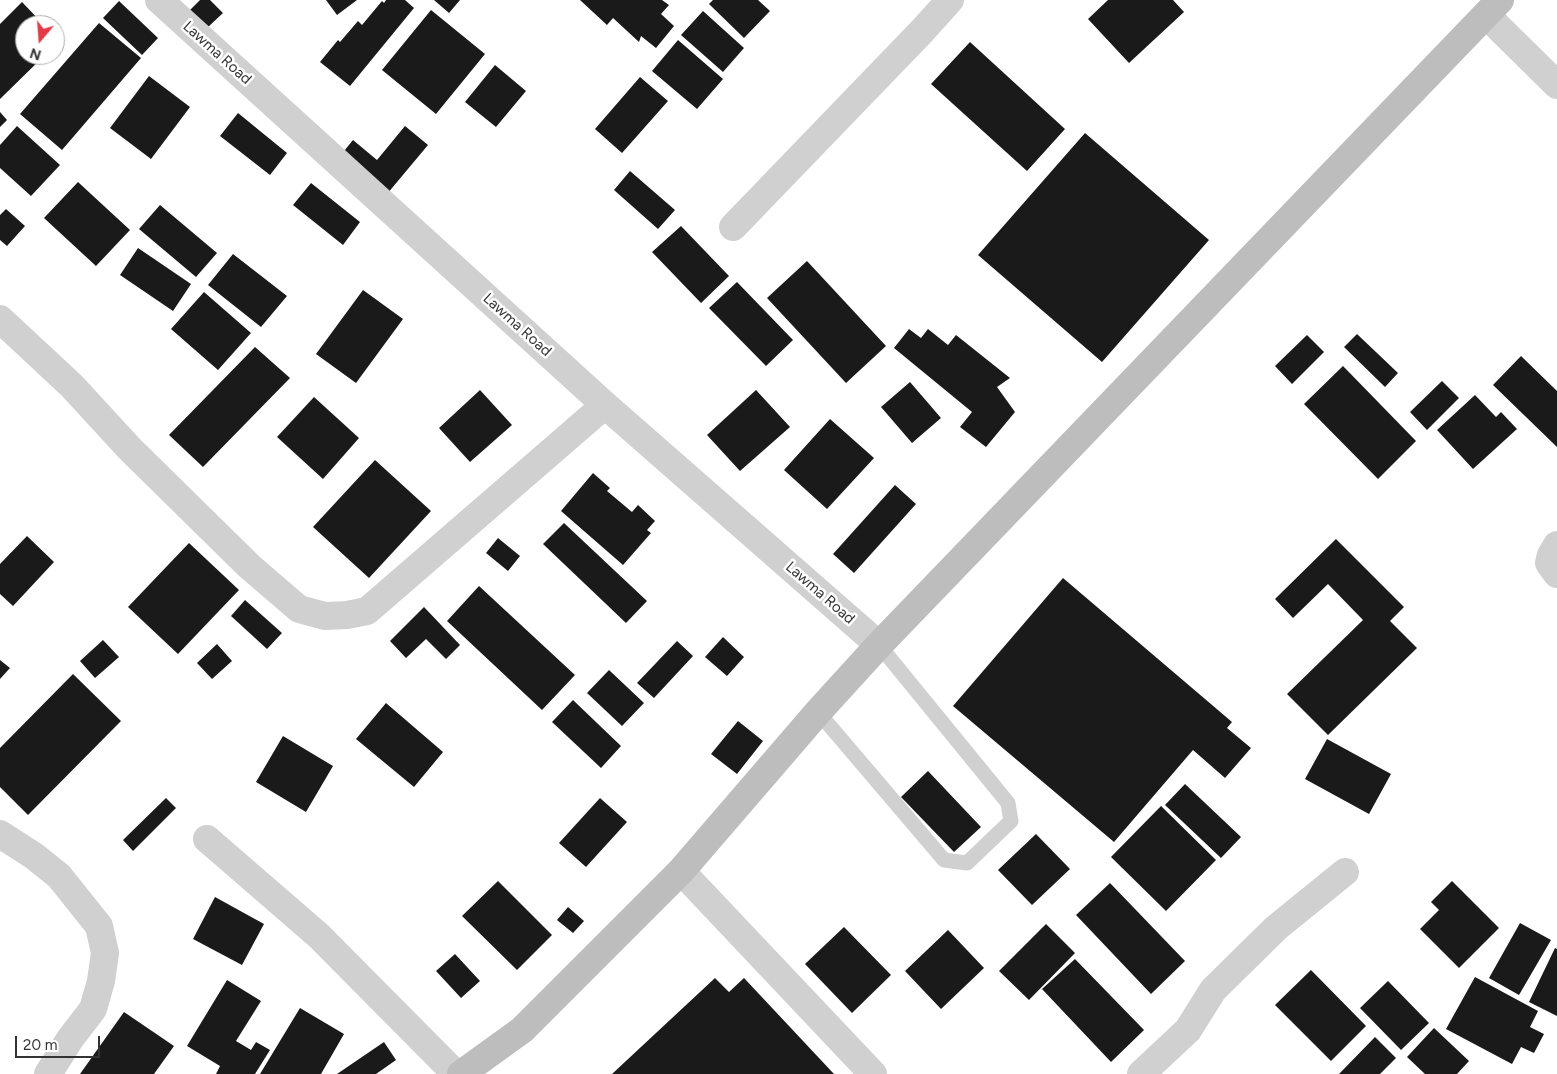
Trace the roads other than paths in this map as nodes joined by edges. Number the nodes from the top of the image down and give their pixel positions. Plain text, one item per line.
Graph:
1 (159, 0) edge
2 (950, 0) edge
3 (1493, 7) edge
4 (1557, 85) edge
5 (732, 228) dead end
6 (0, 319) edge
7 (605, 405) junction
8 (1557, 545) edge
9 (1557, 574) edge
10 (879, 645) junction
11 (818, 712) junction
12 (0, 834) edge
13 (207, 839) dead end
14 (681, 871) junction
15 (1345, 872) dead end
16 (48, 1074) edge
17 (456, 1074) edge
18 (461, 1074) edge
19 (873, 1074) edge
20 (1141, 1074) edge

1 - 7 street, Lawma Road
2 - 5 street
3 - 4 street
3 - 10 main road
6 - 7 street
7 - 10 street, Lawma Road
8 - 9 street
10 - 11 main road
10 - 11 lane
11 - 14 main road
12 - 16 street
13 - 17 street
14 - 18 main road
14 - 19 street
15 - 20 street

